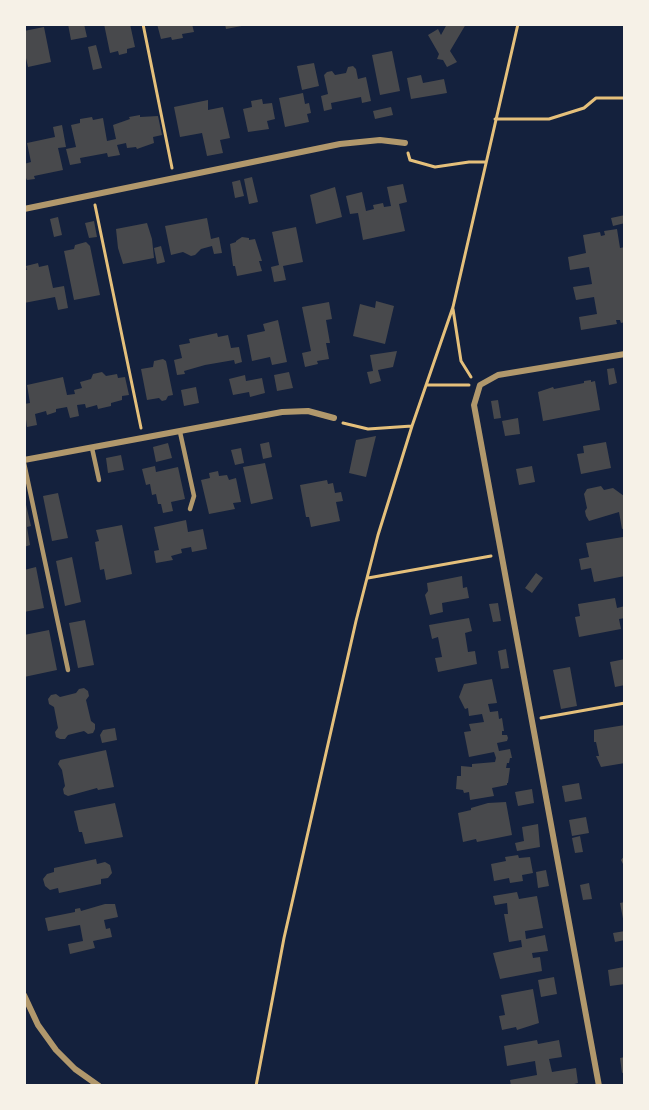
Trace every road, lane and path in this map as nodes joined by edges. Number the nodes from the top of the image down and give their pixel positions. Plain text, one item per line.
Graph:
1 (143, 24) edge
2 (518, 24) edge
3 (625, 98) edge
4 (495, 119) junction
5 (405, 144) joint
6 (486, 162) junction
7 (174, 179) junction
8 (93, 195) junction
9 (24, 209) edge
10 (453, 307) junction
11 (625, 354) edge
12 (427, 385) junction
13 (480, 385) junction
14 (334, 418) joint
15 (412, 426) junction
16 (180, 432) junction
17 (143, 439) junction
18 (92, 448) junction
19 (24, 462) edge
20 (99, 480) dead end
21 (190, 509) dead end
22 (502, 554) junction
23 (367, 578) junction
24 (68, 670) dead end
25 (625, 703) edge
26 (532, 719) junction
27 (24, 995) edge
28 (99, 1086) edge
29 (256, 1086) edge
30 (599, 1086) edge

1 - 7 path
2 - 4 path
3 - 4 path
4 - 6 path
5 - 6 path
5 - 7 street
6 - 10 path
7 - 8 street
8 - 9 street
8 - 17 path
10 - 12 path
10 - 13 path
11 - 13 street
12 - 13 path
12 - 15 path
13 - 22 street
14 - 15 path
14 - 16 street
15 - 23 path
16 - 17 street
16 - 21 lane
17 - 18 street
18 - 19 street
18 - 20 lane
19 - 24 lane
22 - 23 path
22 - 26 street
23 - 29 path
25 - 26 path
26 - 30 street
27 - 28 street

